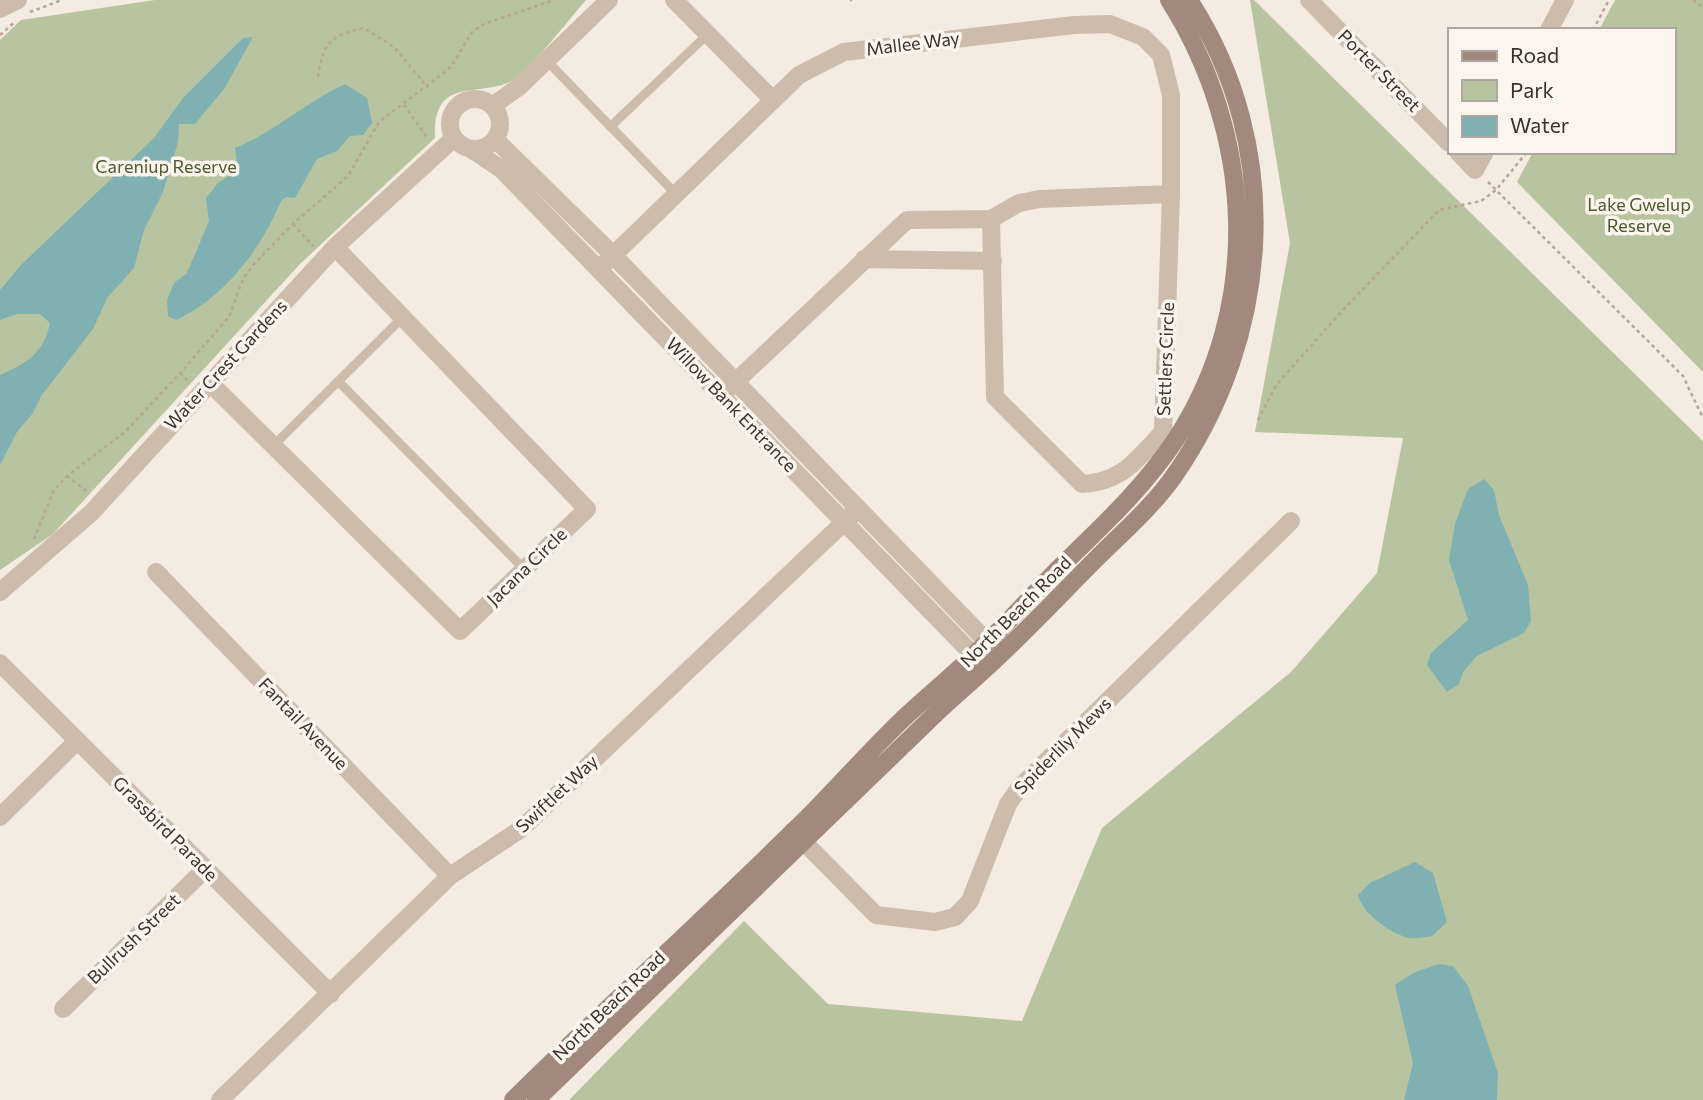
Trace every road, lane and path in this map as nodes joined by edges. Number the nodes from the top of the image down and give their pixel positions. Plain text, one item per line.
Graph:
1 (19, 0) edge
2 (62, 0) edge
3 (554, 0) edge
4 (609, 0) edge
5 (674, 0) edge
6 (1169, 0) edge
7 (1189, 0) edge
8 (1309, 0) edge
9 (1564, 0) edge
10 (1609, 0) edge
11 (1693, 0) edge
12 (1703, 7) edge
13 (0, 9) edge
14 (1550, 28) edge
15 (1594, 28) edge
16 (708, 34) junction
17 (0, 35) edge
18 (547, 61) junction
19 (318, 77) dead end
20 (428, 88) junction
21 (772, 99) junction
22 (404, 105) junction
23 (492, 106) junction
24 (610, 127) junction
25 (454, 138) junction
26 (495, 139) junction
27 (1448, 142) edge
28 (471, 149) junction
29 (437, 153) junction
30 (1460, 154) edge
31 (1484, 154) edge
32 (1525, 154) edge
33 (1496, 190) junction
34 (676, 194) junction
35 (1171, 194) junction
36 (991, 219) junction
37 (293, 224) junction
38 (330, 253) junction
39 (613, 255) junction
40 (864, 259) junction
41 (993, 261) junction
42 (599, 269) junction
43 (404, 316) junction
44 (209, 382) junction
45 (339, 382) junction
46 (736, 383) junction
47 (721, 394) junction
48 (1703, 418) edge
49 (1258, 420) dead end
50 (274, 445) junction
51 (67, 475) junction
52 (100, 503) junction
53 (858, 509) junction
54 (1291, 521) dead end
55 (844, 522) junction
56 (30, 545) dead end
57 (524, 569) junction
58 (156, 572) dead end
59 (0, 592) edge
60 (994, 649) junction
61 (980, 662) junction
62 (0, 663) edge
63 (77, 741) junction
64 (0, 817) edge
65 (799, 836) junction
66 (205, 869) junction
67 (450, 876) junction
68 (331, 994) junction
69 (62, 1009) dead end
70 (220, 1100) edge
71 (513, 1100) edge
72 (536, 1100) edge

1 - 13 street
2 - 17 path
3 - 20 path
4 - 18 street
5 - 16 street
6 - 60 main road, North Beach Road
7 - 60 main road, North Beach Road
8 - 27 street, Porter Street
9 - 14 street
10 - 15 path
11 - 12 path
16 - 21 street
16 - 24 lane
18 - 23 street
18 - 24 lane
19 - 20 path
20 - 22 path
21 - 34 street, Mallee Way
21 - 35 street, Mallee Way
22 - 29 path
22 - 37 path
23 - 25 street
23 - 26 street
24 - 34 lane
25 - 28 street
25 - 29 street, Water Crest Gardens
26 - 28 street
26 - 39 street, Willow Bank Entrance
28 - 42 street, Willow Bank Entrance
29 - 38 street, Water Crest Gardens
30 - 31 street
32 - 33 path
33 - 48 path
33 - 49 path
34 - 39 street, Mallee Way
35 - 36 street
35 - 41 street, Settlers Circle
36 - 40 street
36 - 41 street, Settlers Circle
37 - 38 path
37 - 51 path
38 - 43 street, Jacana Circle
38 - 44 street, Water Crest Gardens
39 - 42 street, Mallee Way
39 - 46 street, Willow Bank Entrance
40 - 41 street
40 - 46 street
42 - 47 street, Willow Bank Entrance
43 - 45 lane
43 - 57 street, Jacana Circle
44 - 50 street, Jacana Circle
44 - 52 street, Water Crest Gardens
45 - 50 lane
45 - 57 lane
46 - 47 street
46 - 53 street, Willow Bank Entrance
47 - 55 street, Willow Bank Entrance
50 - 57 street, Jacana Circle
51 - 52 path
51 - 56 path
52 - 59 street, Water Crest Gardens
53 - 55 street, Swiftlet Way
53 - 60 street, Willow Bank Entrance
54 - 65 street, Spiderlily Mews
55 - 61 street, Willow Bank Entrance
55 - 67 street, Swiftlet Way
58 - 67 street, Fantail Avenue
60 - 61 main road, North Beach Road
61 - 65 main road, North Beach Road
62 - 63 street, Grassbird Parade
63 - 64 street
63 - 66 street, Grassbird Parade
65 - 71 main road, North Beach Road
65 - 72 main road, North Beach Road
66 - 68 street, Grassbird Parade
66 - 69 street, Bullrush Street
67 - 68 street, Swiftlet Way
68 - 70 street, Swiftlet Way

